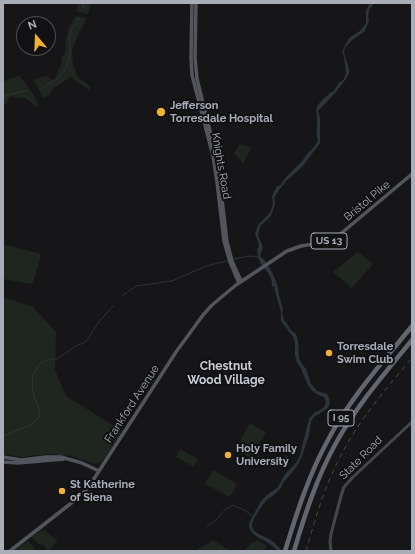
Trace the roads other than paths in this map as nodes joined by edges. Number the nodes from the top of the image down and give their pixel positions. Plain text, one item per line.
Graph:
1 (192, 3) edge
2 (196, 3) edge
3 (412, 174) edge
4 (266, 265) joint
5 (240, 282) junction
6 (412, 326) edge
7 (412, 340) edge
8 (412, 422) edge
9 (3, 457) edge
10 (65, 459) junction
11 (3, 462) edge
12 (99, 471) junction
13 (286, 549) edge
14 (10, 551) edge
15 (294, 551) edge
16 (331, 551) edge

1 - 5 main road, Knights Road
2 - 5 main road, Knights Road
3 - 4 main road, Bristol Pike / US 13
4 - 5 main road, Frankford Avenue / US 13
5 - 12 main road, Frankford Avenue / US 13
6 - 13 highway, I 95
7 - 15 highway, I 95
8 - 16 main road, State Road
9 - 10 main road
10 - 11 main road
10 - 12 main road
12 - 14 main road, Frankford Avenue / US 13

